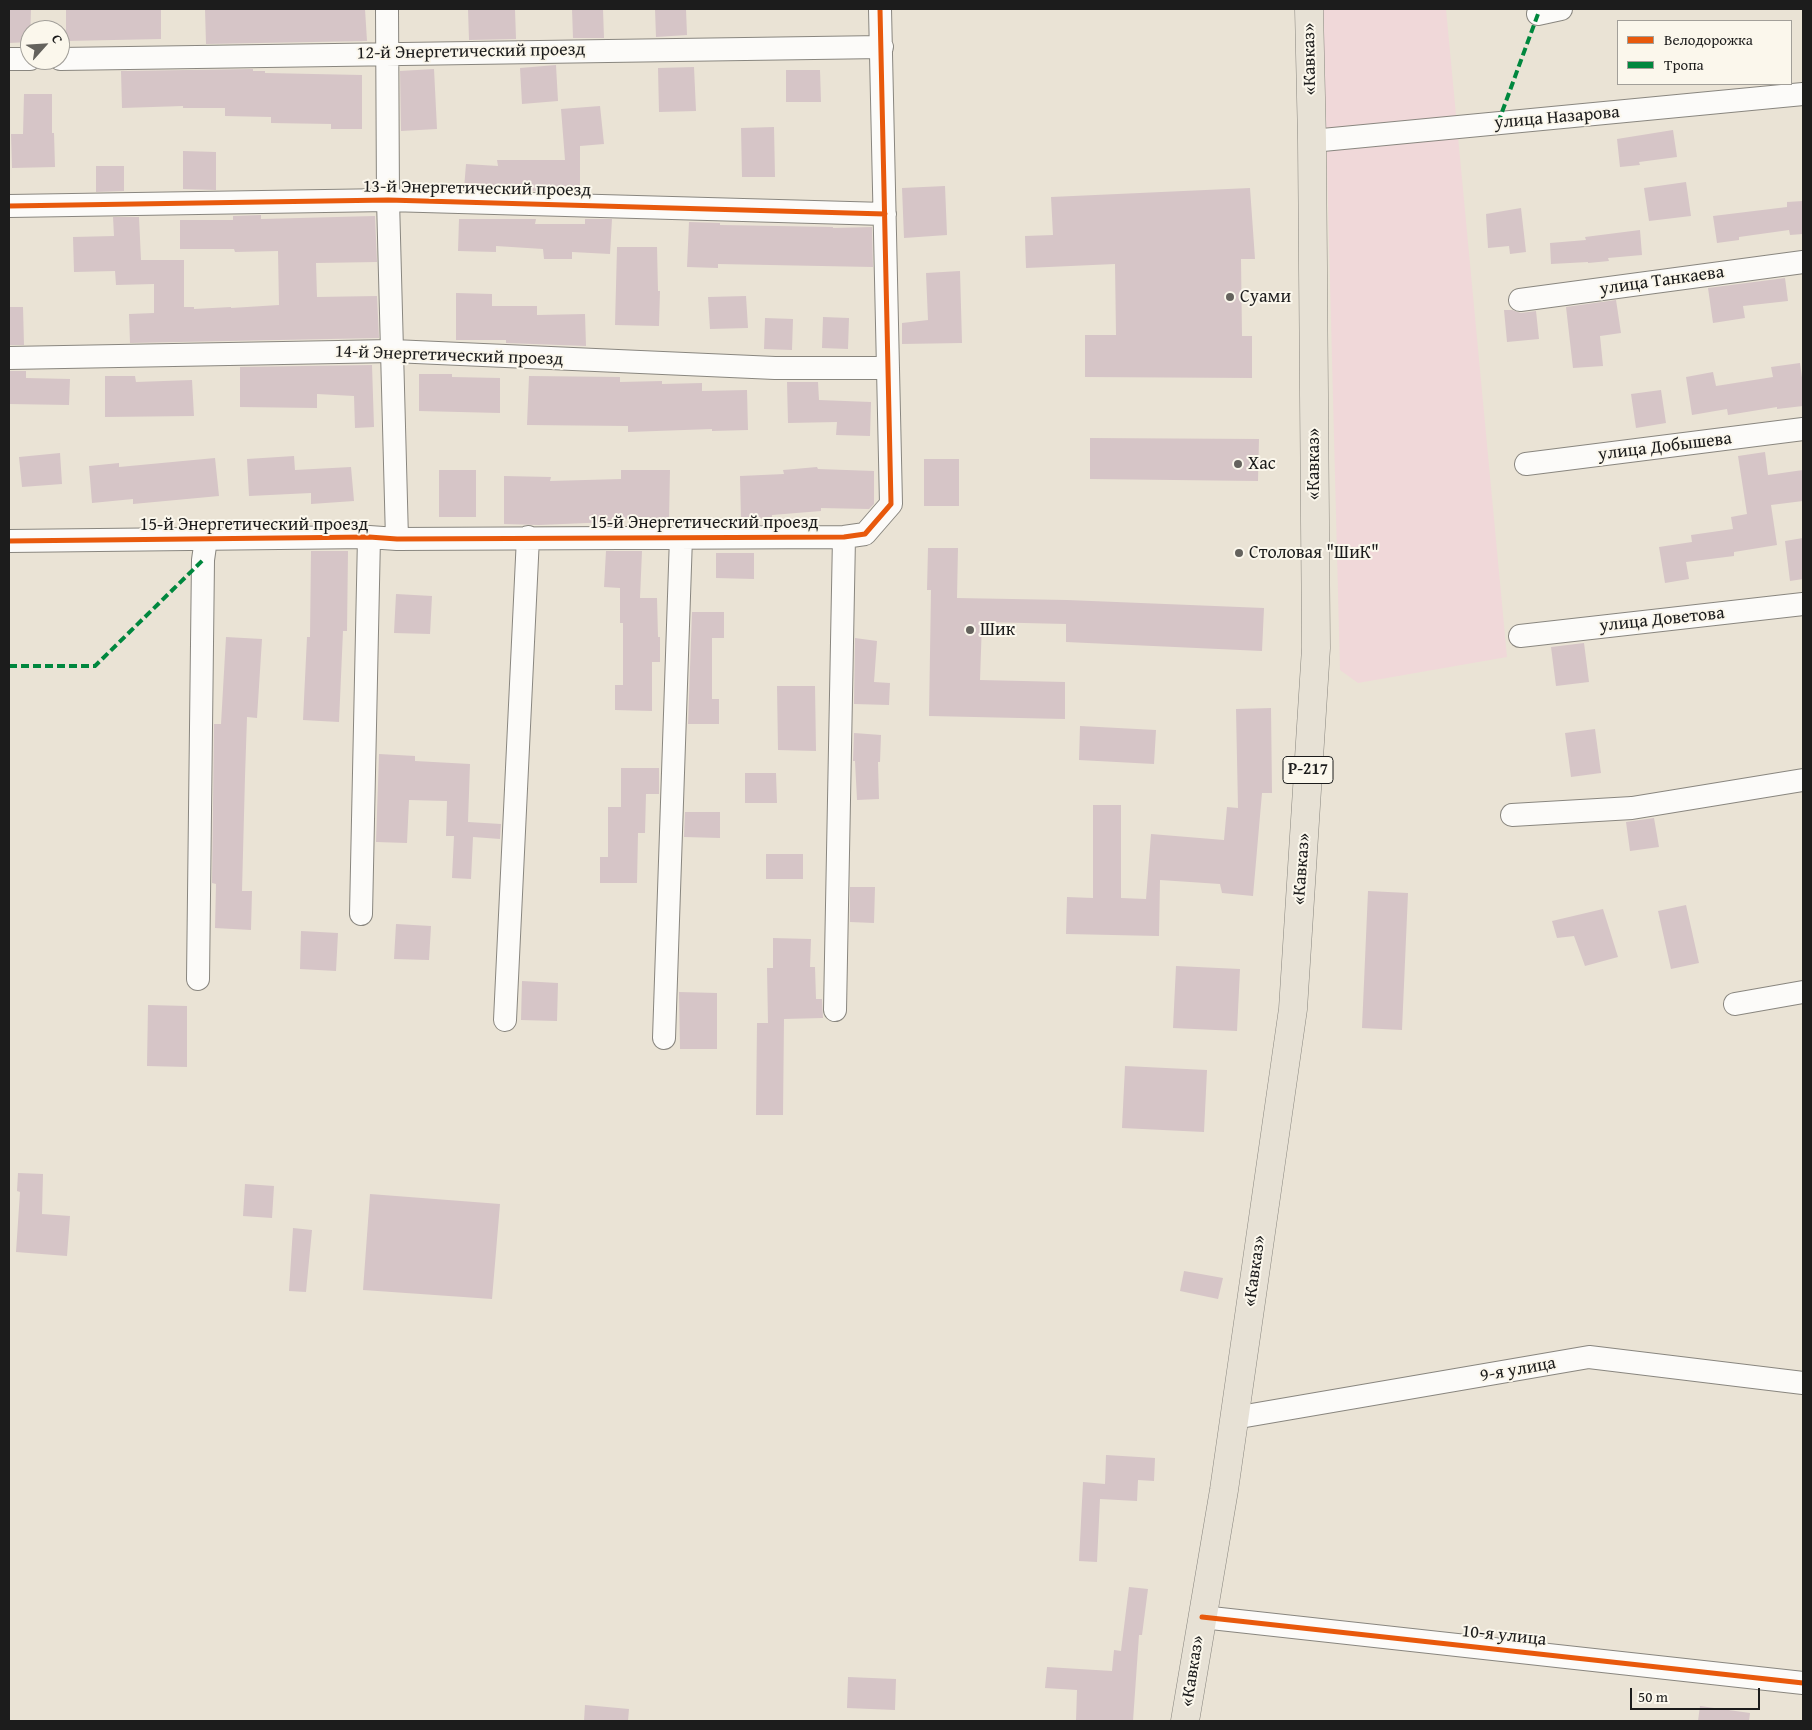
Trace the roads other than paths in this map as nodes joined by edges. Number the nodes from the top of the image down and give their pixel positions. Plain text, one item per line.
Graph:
1 (387, 9) edge
2 (880, 9) edge
3 (1309, 9) edge
4 (1561, 9) edge
5 (1538, 14) dead end
6 (882, 47) junction
7 (388, 53) junction
8 (70, 59) edge
9 (1803, 94) edge
10 (1312, 141) junction
11 (388, 200) junction
12 (9, 206) edge
13 (885, 214) junction
14 (1803, 262) edge
15 (1520, 300) dead end
16 (393, 351) junction
17 (9, 358) edge
18 (888, 368) junction
19 (1803, 429) edge
20 (1526, 464) dead end
21 (369, 537) junction
22 (528, 537) junction
23 (681, 537) junction
24 (844, 537) junction
25 (206, 538) junction
26 (397, 539) junction
27 (9, 541) edge
28 (1803, 604) edge
29 (1520, 636) dead end
30 (1803, 780) edge
31 (1512, 814) dead end
32 (361, 914) dead end
33 (198, 978) dead end
34 (1803, 992) edge
35 (1735, 1004) dead end
36 (835, 1010) dead end
37 (505, 1020) dead end
38 (664, 1038) dead end
39 (1803, 1383) edge
40 (1234, 1418) junction
41 (1202, 1617) junction
42 (1803, 1683) edge
43 (1185, 1721) edge

1 - 7 street
2 - 6 street, 15-й Энергетический проезд
3 - 10 highway, «Кавказ» / Р-217
4 - 5 street
6 - 7 street, 12-й Энергетический проезд
6 - 13 street, 15-й Энергетический проезд
7 - 8 street, 12-й Энергетический проезд
7 - 11 street
9 - 10 street, улица Назарова
10 - 40 highway, «Кавказ» / Р-217
11 - 12 street, 13-й Энергетический проезд
11 - 13 street, 13-й Энергетический проезд
11 - 16 street
13 - 18 street, 15-й Энергетический проезд
14 - 15 street, улица Танкаева
16 - 17 street, 14-й Энергетический проезд
16 - 18 street, 14-й Энергетический проезд
16 - 26 street
18 - 24 street, 15-й Энергетический проезд
19 - 20 street, улица Добышева
21 - 25 street, 15-й Энергетический проезд
21 - 26 street, 15-й Энергетический проезд
21 - 32 street
22 - 23 street, 15-й Энергетический проезд
22 - 26 street, 15-й Энергетический проезд
22 - 37 street
23 - 24 street, 15-й Энергетический проезд
23 - 38 street
24 - 36 street
25 - 27 street, 15-й Энергетический проезд
25 - 33 street
28 - 29 street, улица Доветова
30 - 31 street
34 - 35 street
39 - 40 street, 9-я улица
40 - 41 highway, «Кавказ» / Р-217
41 - 42 street, 10-я улица
41 - 43 highway, «Кавказ» / Р-217

